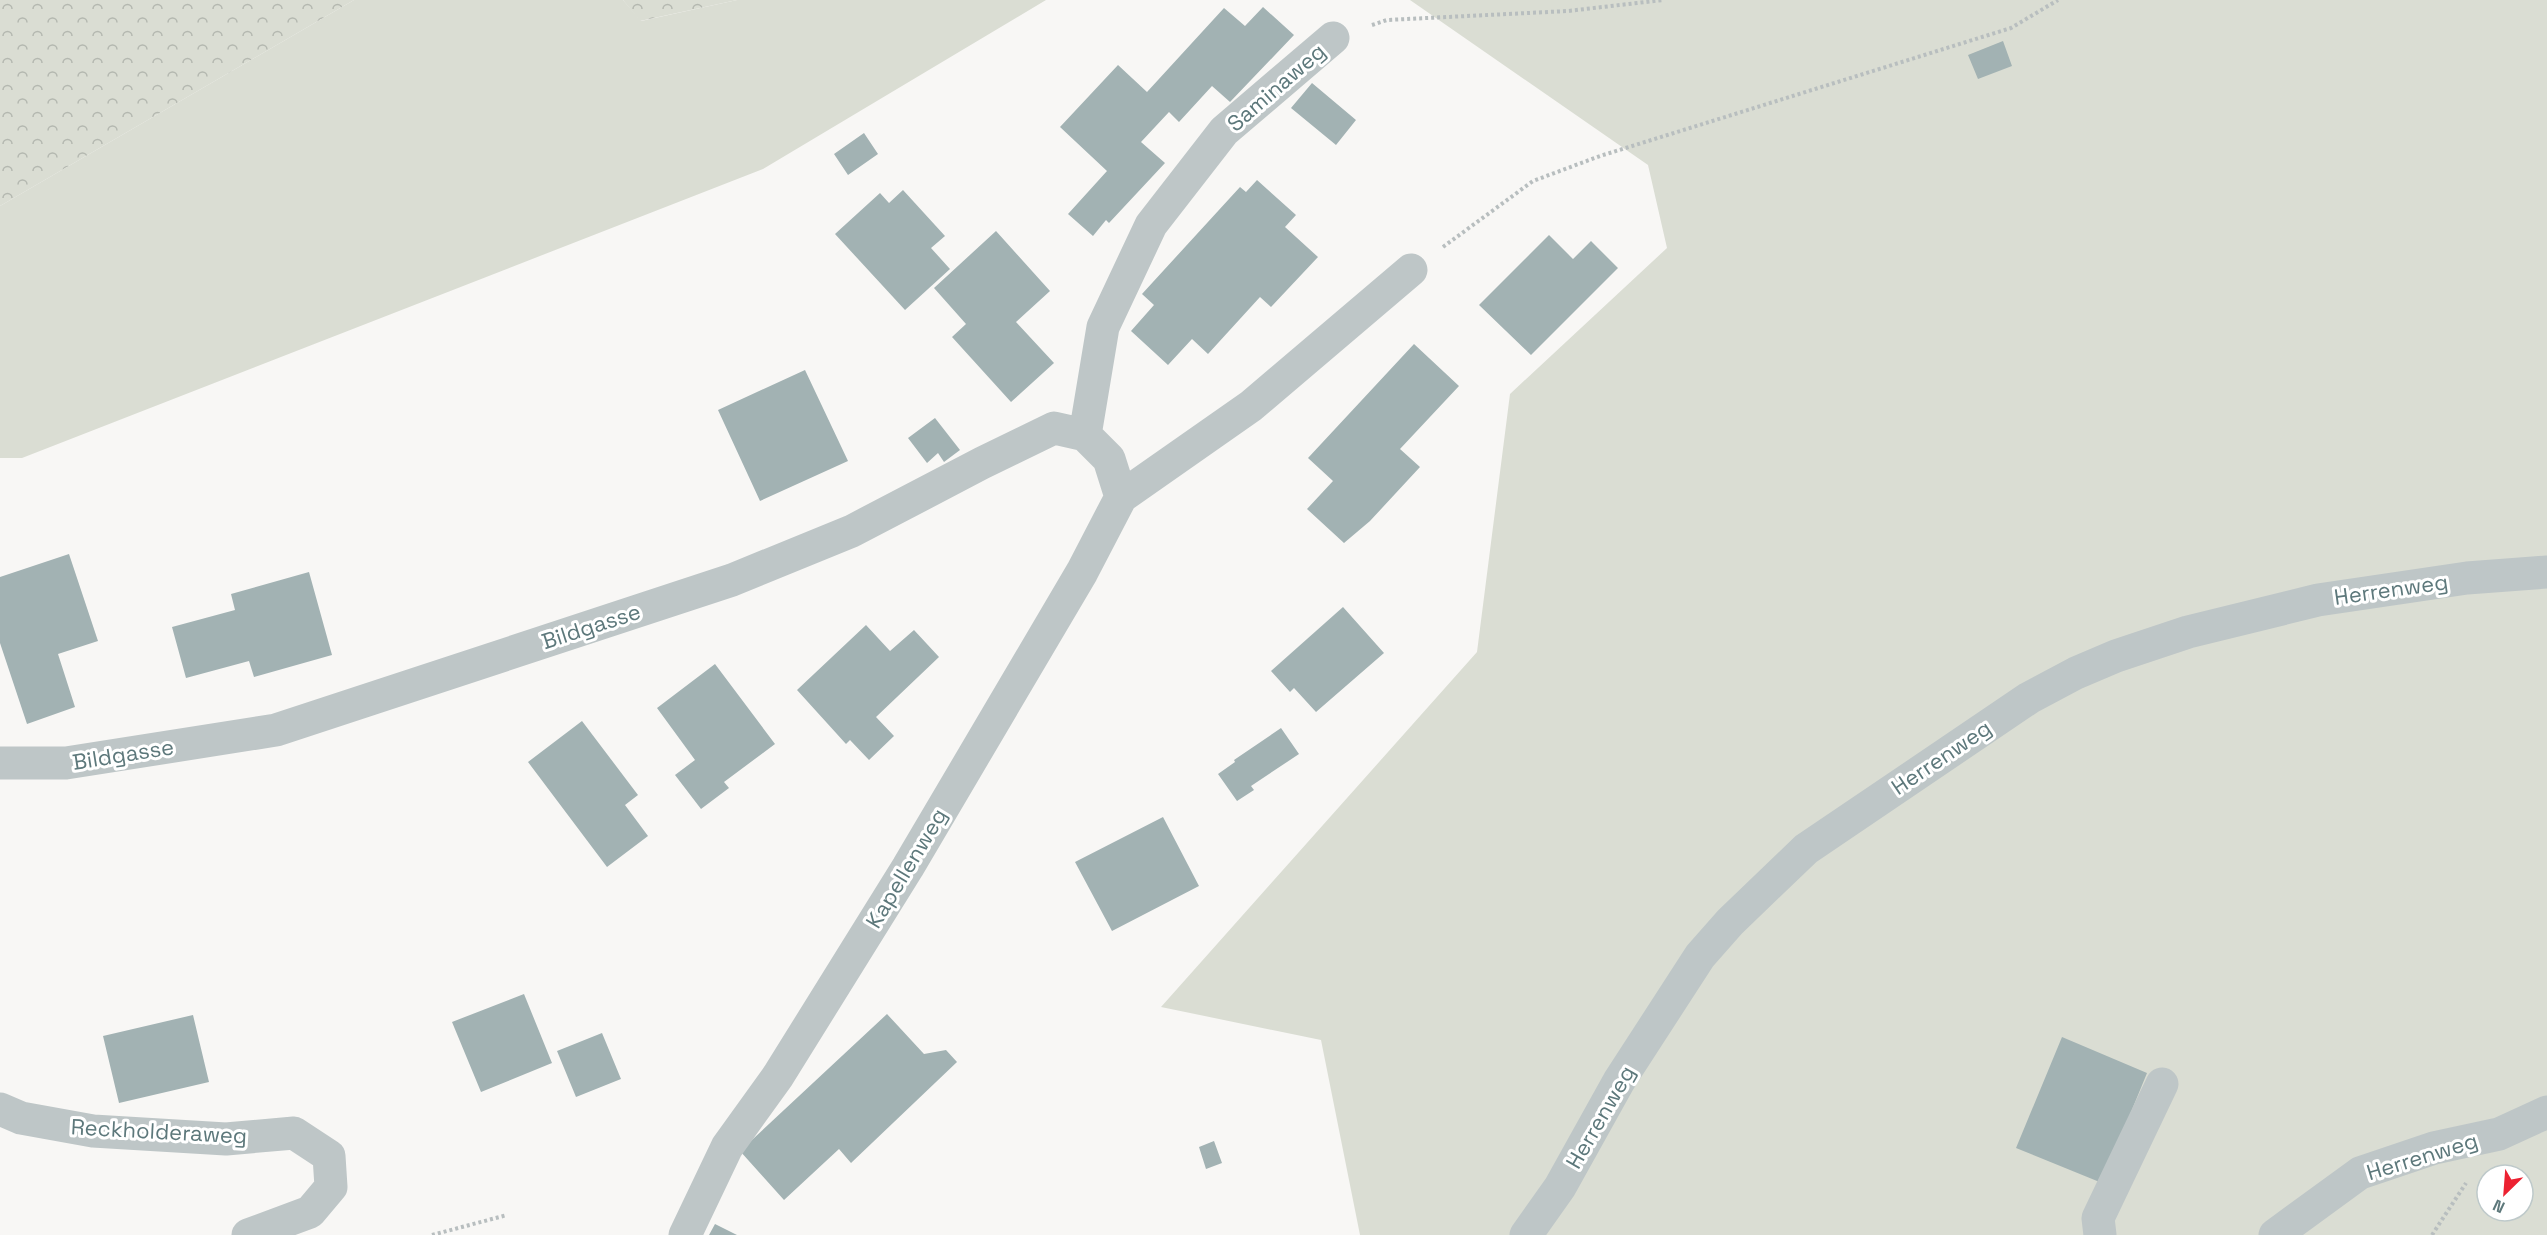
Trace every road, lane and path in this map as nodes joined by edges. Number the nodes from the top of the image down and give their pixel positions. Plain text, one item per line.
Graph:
1 (1663, 0) edge
2 (2058, 0) edge
3 (1333, 38) joint
4 (1411, 270) joint
5 (1085, 435) junction
6 (1121, 497) junction
7 (2547, 572) edge
8 (0, 763) edge
9 (2162, 1084) dead end
10 (0, 1109) edge
11 (2547, 1112) edge
12 (507, 1215) dead end
13 (248, 1235) edge
14 (432, 1235) edge
15 (685, 1235) edge
16 (1526, 1235) edge
17 (2100, 1235) edge
18 (2275, 1235) edge

1 - 3 path, Saminaweg
2 - 4 path
3 - 5 street, Saminaweg
4 - 6 street
5 - 6 street
5 - 8 street, Bildgasse
6 - 15 street, Kapellenweg
7 - 16 street, Herrenweg
9 - 17 street
10 - 13 street, Reckholderaweg
11 - 18 street, Herrenweg
12 - 14 path

